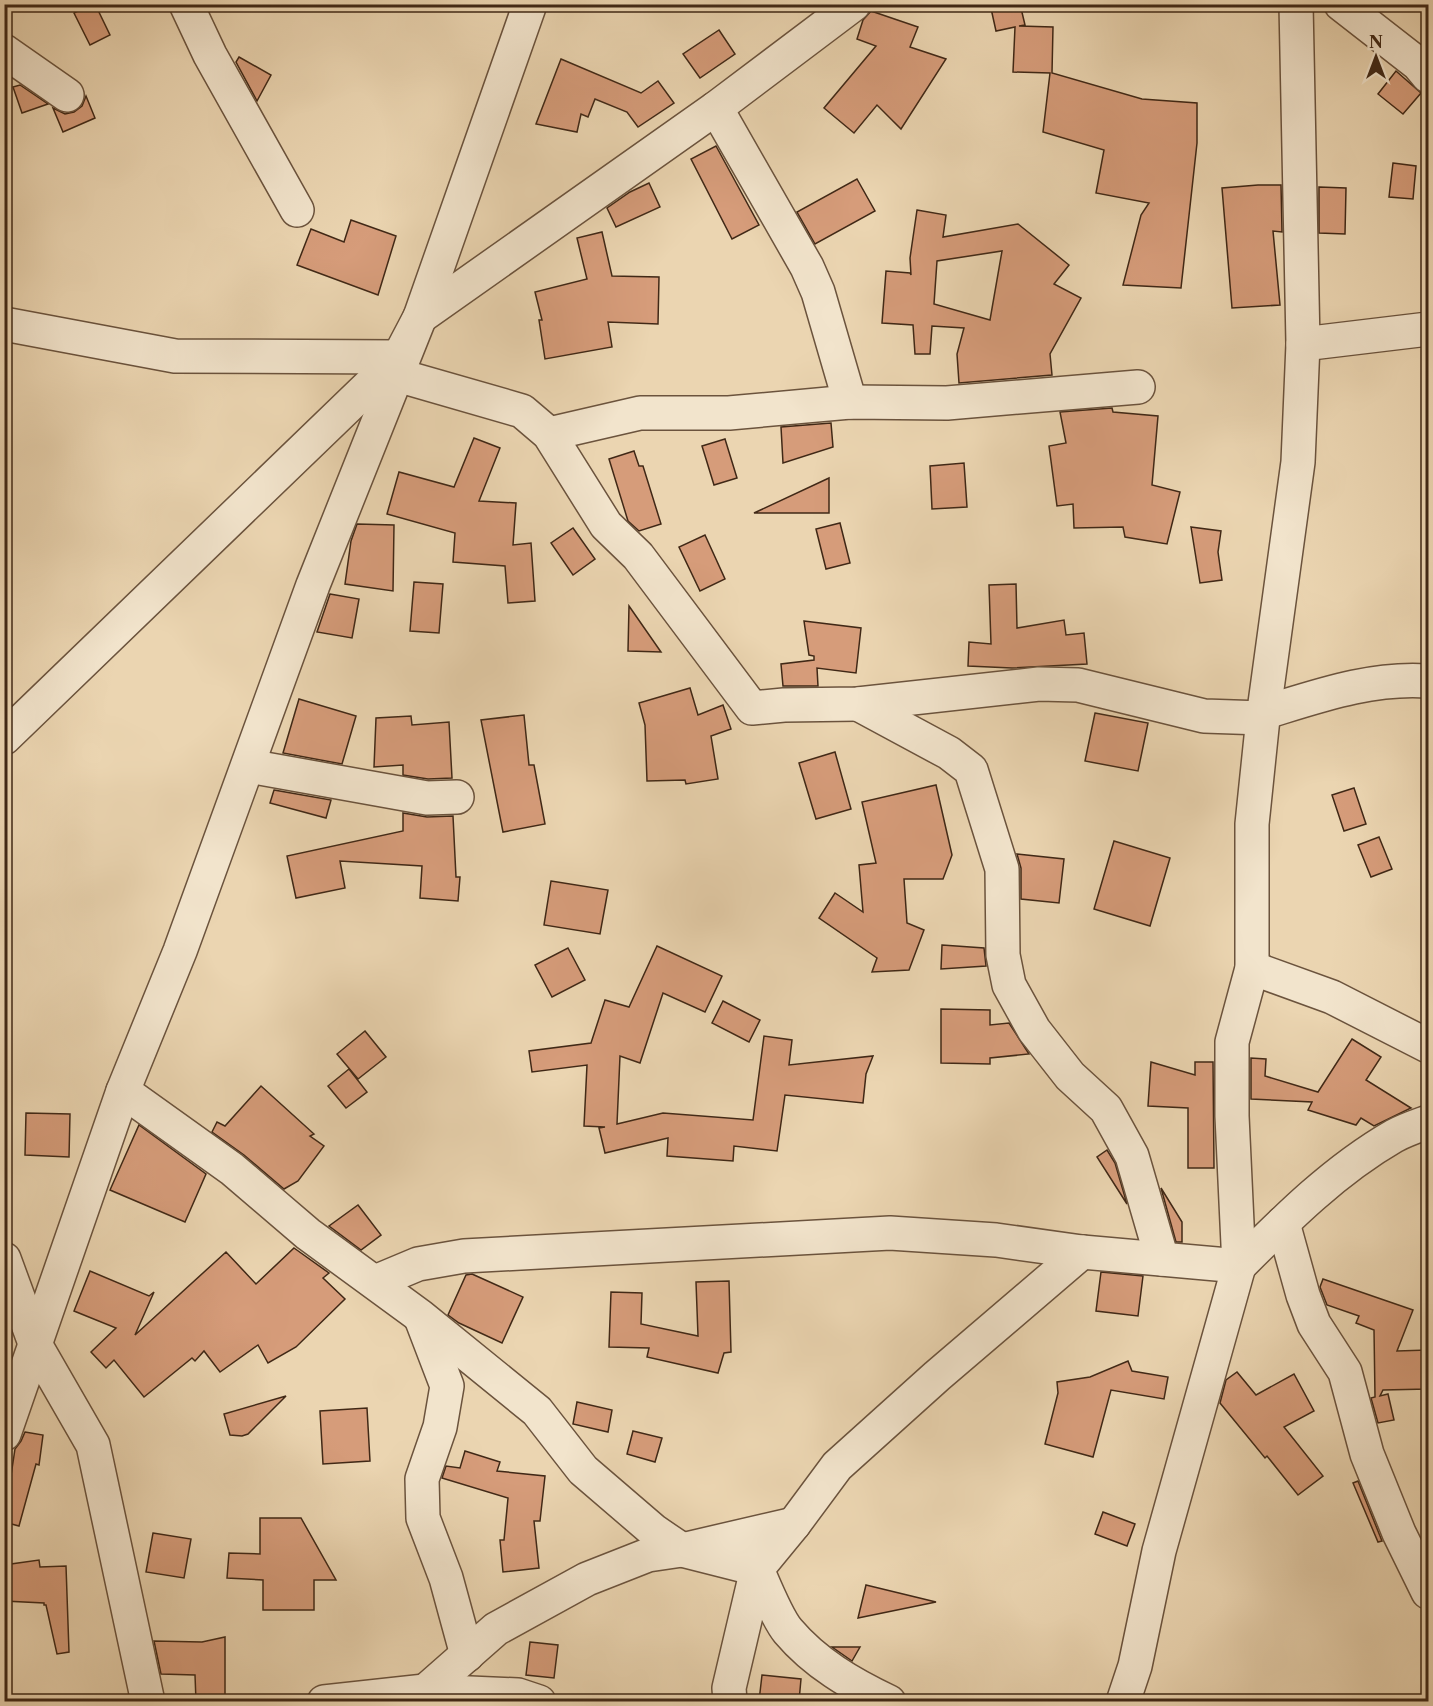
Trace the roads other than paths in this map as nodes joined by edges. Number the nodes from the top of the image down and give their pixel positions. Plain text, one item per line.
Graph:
1 (186, 4) edge
2 (530, 4) edge
3 (854, 4) edge
4 (1296, 4) edge
5 (1341, 4) edge
6 (4, 51) edge
7 (1428, 76) edge
8 (67, 95) dead end
9 (716, 108) junction
10 (297, 210) dead end
11 (420, 317) junction
12 (4, 324) edge
13 (1428, 329) edge
14 (1303, 344) junction
15 (398, 366) junction
16 (1138, 387) dead end
17 (850, 402) junction
18 (549, 434) junction
19 (1428, 681) edge
20 (858, 704) junction
21 (1263, 718) junction
22 (4, 738) edge
23 (248, 766) junction
24 (457, 797) dead end
25 (1252, 968) junction
26 (1428, 1046) edge
27 (123, 1091) junction
28 (1428, 1122) edge
29 (1282, 1223) junction
30 (1082, 1252) junction
31 (4, 1259) edge
32 (1162, 1259) junction
33 (1239, 1266) junction
34 (375, 1282) junction
35 (420, 1316) junction
36 (36, 1346) junction
37 (4, 1434) edge
38 (794, 1524) junction
39 (682, 1550) junction
40 (757, 1569) junction
41 (1428, 1592) edge
42 (467, 1655) junction
43 (419, 1696) edge
44 (148, 1701) edge
45 (324, 1701) edge
46 (539, 1701) edge
47 (730, 1701) edge
48 (889, 1701) edge
49 (1123, 1701) edge

1 - 10 street
2 - 11 street
3 - 9 street
4 - 14 street
5 - 7 street
6 - 8 street
9 - 11 street
9 - 17 street
11 - 15 street
12 - 15 street
13 - 14 street
14 - 21 street
15 - 18 street
15 - 22 street
15 - 23 street
16 - 17 street
17 - 18 street
18 - 20 street
19 - 21 street
20 - 21 street
20 - 32 street
21 - 25 street
23 - 24 street
23 - 27 street
25 - 26 street
25 - 33 street
27 - 34 street
27 - 36 street
28 - 29 street
29 - 33 street
29 - 41 street
30 - 32 street
30 - 34 street
30 - 38 street
31 - 36 street
32 - 33 street
33 - 49 street
34 - 35 street
35 - 39 street
35 - 42 street
36 - 37 street
36 - 44 street
38 - 39 street
38 - 40 street
39 - 40 street
39 - 42 street
40 - 47 street
40 - 48 street
42 - 43 street
43 - 45 street
43 - 46 street

